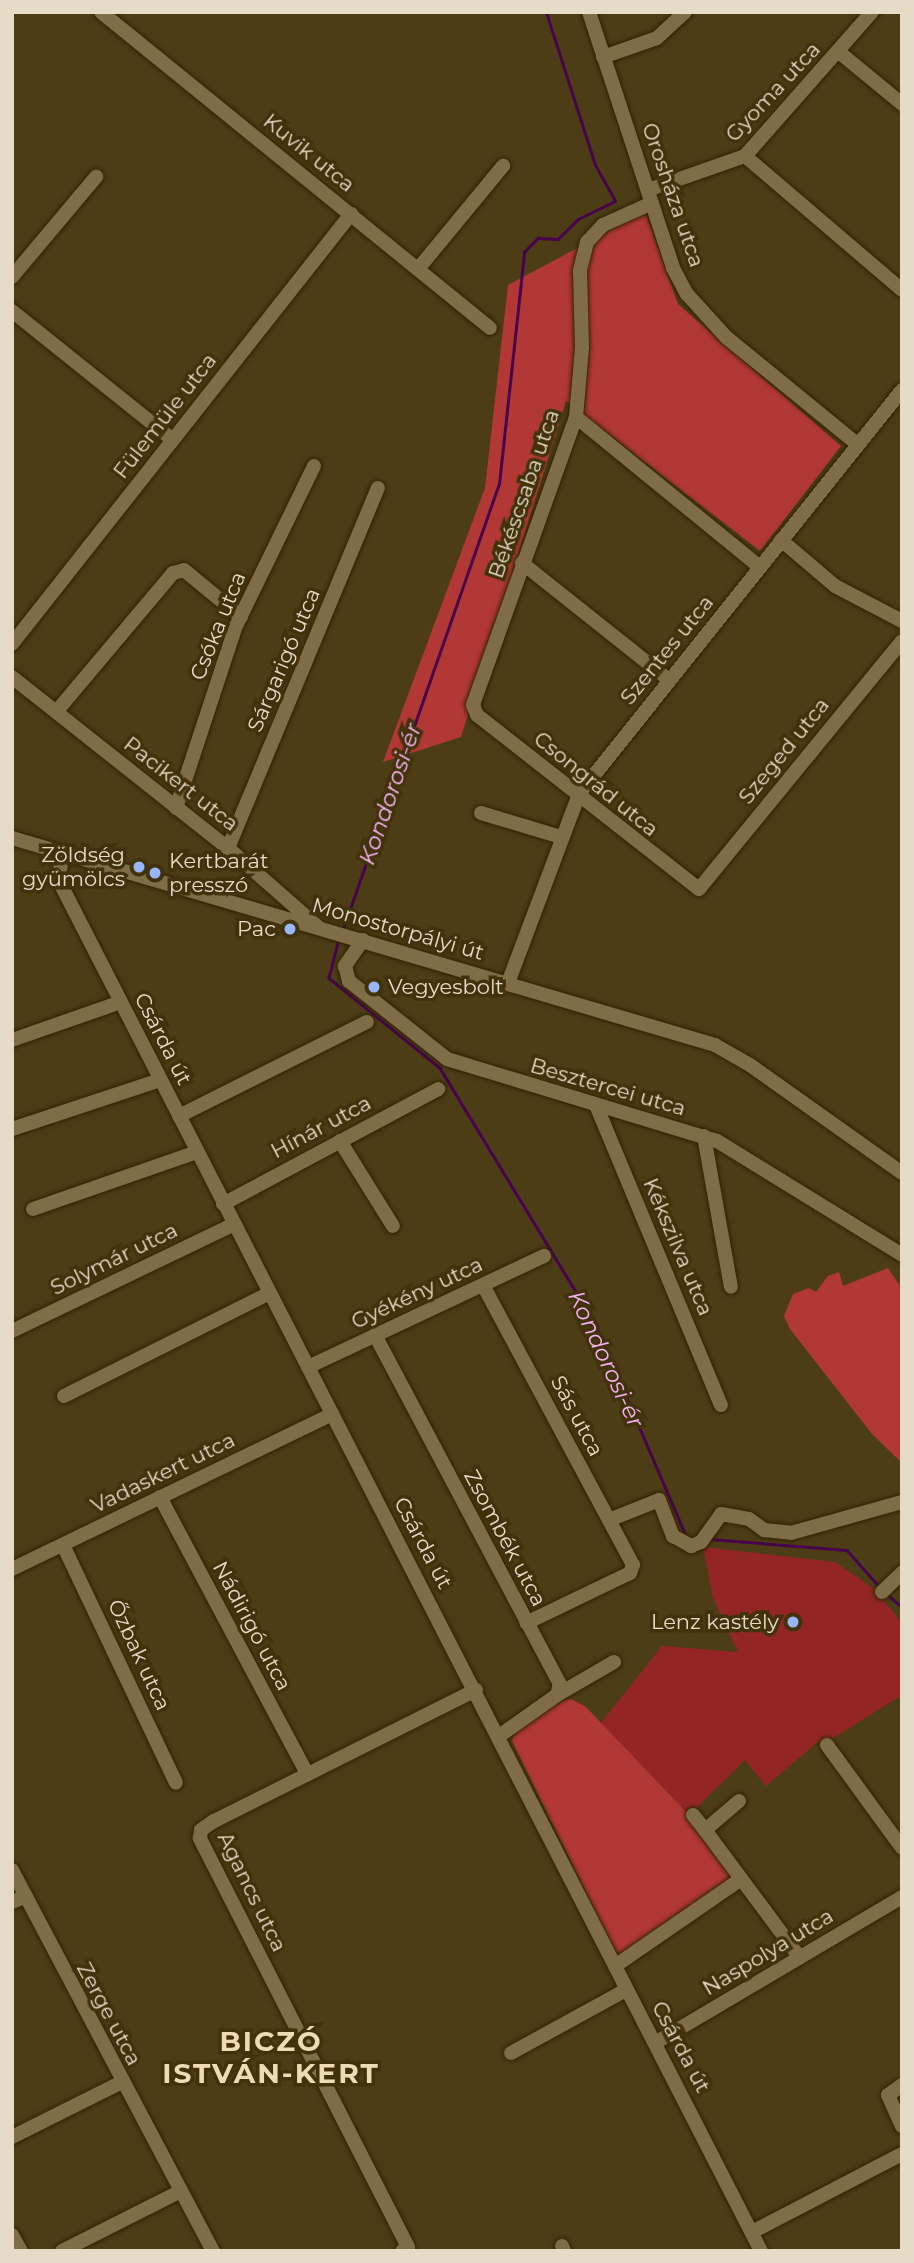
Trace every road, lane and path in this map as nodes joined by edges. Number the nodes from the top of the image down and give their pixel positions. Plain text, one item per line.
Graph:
1 (101, 12) edge
2 (589, 12) edge
3 (685, 12) edge
4 (872, 12) edge
5 (839, 52) junction
6 (603, 57) junction
7 (902, 104) edge
8 (745, 156) junction
9 (503, 166) dead end
10 (96, 177) dead end
11 (650, 197) junction
12 (351, 214) junction
13 (418, 269) junction
14 (12, 277) edge
15 (902, 290) edge
16 (12, 311) edge
17 (490, 328) dead end
18 (902, 390) edge
19 (576, 416) junction
20 (172, 439) junction
21 (857, 444) junction
22 (314, 466) dead end
23 (378, 488) dead end
24 (781, 540) junction
25 (522, 563) junction
26 (760, 568) junction
27 (241, 617) junction
28 (902, 621) edge
29 (902, 641) edge
30 (12, 644) edge
31 (12, 677) edge
32 (669, 680) junction
33 (473, 705) joint
34 (57, 712) junction
35 (582, 790) junction
36 (176, 808) junction
37 (481, 813) dead end
38 (561, 836) junction
39 (12, 838) edge
40 (228, 848) junction
41 (64, 852) junction
42 (699, 889) joint
43 (285, 897) junction
44 (276, 917) junction
45 (320, 929) junction
46 (363, 940) junction
47 (508, 983) junction
48 (121, 1002) junction
49 (367, 1022) dead end
50 (12, 1040) edge
51 (160, 1080) junction
52 (438, 1089) dead end
53 (596, 1105) junction
54 (179, 1116) junction
55 (12, 1129) edge
56 (704, 1136) junction
57 (340, 1141) junction
58 (197, 1152) junction
59 (902, 1173) edge
60 (223, 1204) junction
61 (33, 1209) dead end
62 (234, 1224) junction
63 (393, 1226) dead end
64 (902, 1255) edge
65 (544, 1256) dead end
66 (484, 1287) junction
67 (731, 1287) dead end
68 (270, 1293) junction
69 (12, 1331) edge
70 (375, 1335) junction
71 (308, 1367) junction
72 (64, 1396) dead end
73 (722, 1405) dead end
74 (332, 1414) junction
75 (160, 1497) junction
76 (902, 1502) edge
77 (609, 1520) junction
78 (63, 1545) junction
79 (12, 1569) edge
80 (902, 1573) edge
81 (881, 1592) dead end
82 (526, 1623) junction
83 (614, 1662) dead end
84 (476, 1690) junction
85 (557, 1695) junction
86 (499, 1736) junction
87 (827, 1745) dead end
88 (307, 1774) junction
89 (176, 1783) dead end
90 (739, 1801) dead end
91 (693, 1815) dead end
92 (705, 1830) junction
93 (902, 1848) edge
94 (12, 1870) edge
95 (741, 1879) junction
96 (902, 1897) edge
97 (19, 1899) edge
98 (800, 1958) junction
99 (615, 1966) junction
100 (626, 1990) junction
101 (655, 2043) junction
102 (511, 2053) dead end
103 (121, 2082) junction
104 (902, 2085) edge
105 (902, 2126) edge
106 (12, 2137) edge
107 (902, 2154) edge
108 (179, 2192) junction
109 (752, 2232) junction
110 (12, 2235) edge
111 (405, 2249) edge
112 (20, 2251) edge
113 (62, 2251) edge
114 (213, 2251) edge
115 (761, 2251) edge

1 - 12 street, Kuvik utca
2 - 6 street, Orosháza utca
3 - 6 street
4 - 5 street, Gyoma utca
5 - 7 street
5 - 8 street, Gyoma utca
6 - 11 street, Orosháza utca
8 - 11 street, Gyoma utca
8 - 15 street
9 - 13 street
10 - 14 street
11 - 19 street, Békéscsaba utca
11 - 21 street, Orosháza utca
12 - 13 street, Kuvik utca
12 - 20 street, Fülemüle utca
13 - 17 street, Kuvik utca
16 - 20 street
18 - 21 street, Szentes utca
19 - 25 street, Békéscsaba utca
19 - 26 street
20 - 30 street, Fülemüle utca
21 - 24 street, Szentes utca
22 - 27 street, Csóka utca
23 - 40 street, Sárgarigó utca
24 - 26 street, Szentes utca
24 - 28 street
25 - 32 street
25 - 33 street, Békéscsaba utca
26 - 32 street, Szentes utca
27 - 34 street
27 - 36 street, Csóka utca
29 - 42 street, Szeged utca
31 - 34 street, Pacikert utca
32 - 35 street, Szentes utca
33 - 35 street, Csongrád utca
34 - 36 street, Pacikert utca
35 - 38 street, Szentes utca
35 - 42 street, Csongrád utca
36 - 40 street, Pacikert utca
37 - 38 street
38 - 47 street, Szentes utca
39 - 41 street, Monostorpályi út
40 - 43 street, Pacikert utca
41 - 44 street, Monostorpályi út
41 - 48 street, Csárda út
43 - 44 street
43 - 45 street, Pacikert utca
44 - 45 street, Monostorpályi út
45 - 46 street, Monostorpályi út
46 - 47 street, Monostorpályi út
46 - 53 street, Besztercei utca
47 - 59 street, Monostorpályi út
48 - 50 street
48 - 51 street, Csárda út
49 - 54 street
51 - 54 street, Csárda út
51 - 55 street
52 - 57 street, Hínár utca
53 - 56 street, Besztercei utca
53 - 73 street, Kékszilva utca
54 - 58 street, Csárda út
56 - 64 street, Besztercei utca
56 - 67 street
57 - 60 street, Hínár utca
57 - 63 street
58 - 60 street, Csárda út
58 - 61 street
60 - 62 street, Csárda út
62 - 68 street, Csárda út
62 - 69 street, Solymár utca
65 - 66 street, Gyékény utca
66 - 70 street, Gyékény utca
66 - 77 street, Sás utca
68 - 71 street, Csárda út
68 - 72 street
70 - 71 street, Gyékény utca
70 - 82 street, Zsombék utca
71 - 74 street, Csárda út
74 - 75 street, Vadaskert utca
74 - 84 street, Csárda út
75 - 78 street, Vadaskert utca
75 - 88 street, Nádirigó utca
76 - 77 street
77 - 82 street, Sás utca
78 - 79 street, Vadaskert utca
78 - 89 street, Őzbak utca
80 - 81 street
82 - 85 street, Zsombék utca
83 - 85 street
84 - 86 street, Csárda út
84 - 88 street, Agancs utca
85 - 86 street
86 - 99 street, Csárda út
87 - 93 street
88 - 111 street, Agancs utca
90 - 92 street
91 - 92 street
92 - 95 street
94 - 97 street, Zerge utca
95 - 98 street
95 - 99 street
96 - 98 street, Naspolya utca
97 - 103 street, Zerge utca
98 - 101 street, Naspolya utca
99 - 100 street, Csárda út
100 - 101 street, Csárda út
100 - 102 street
101 - 109 street, Csárda út
103 - 106 street
103 - 108 street, Zerge utca
104 - 105 street
107 - 109 street
108 - 113 street
108 - 114 street, Zerge utca
109 - 115 street, Csárda út
110 - 112 street

